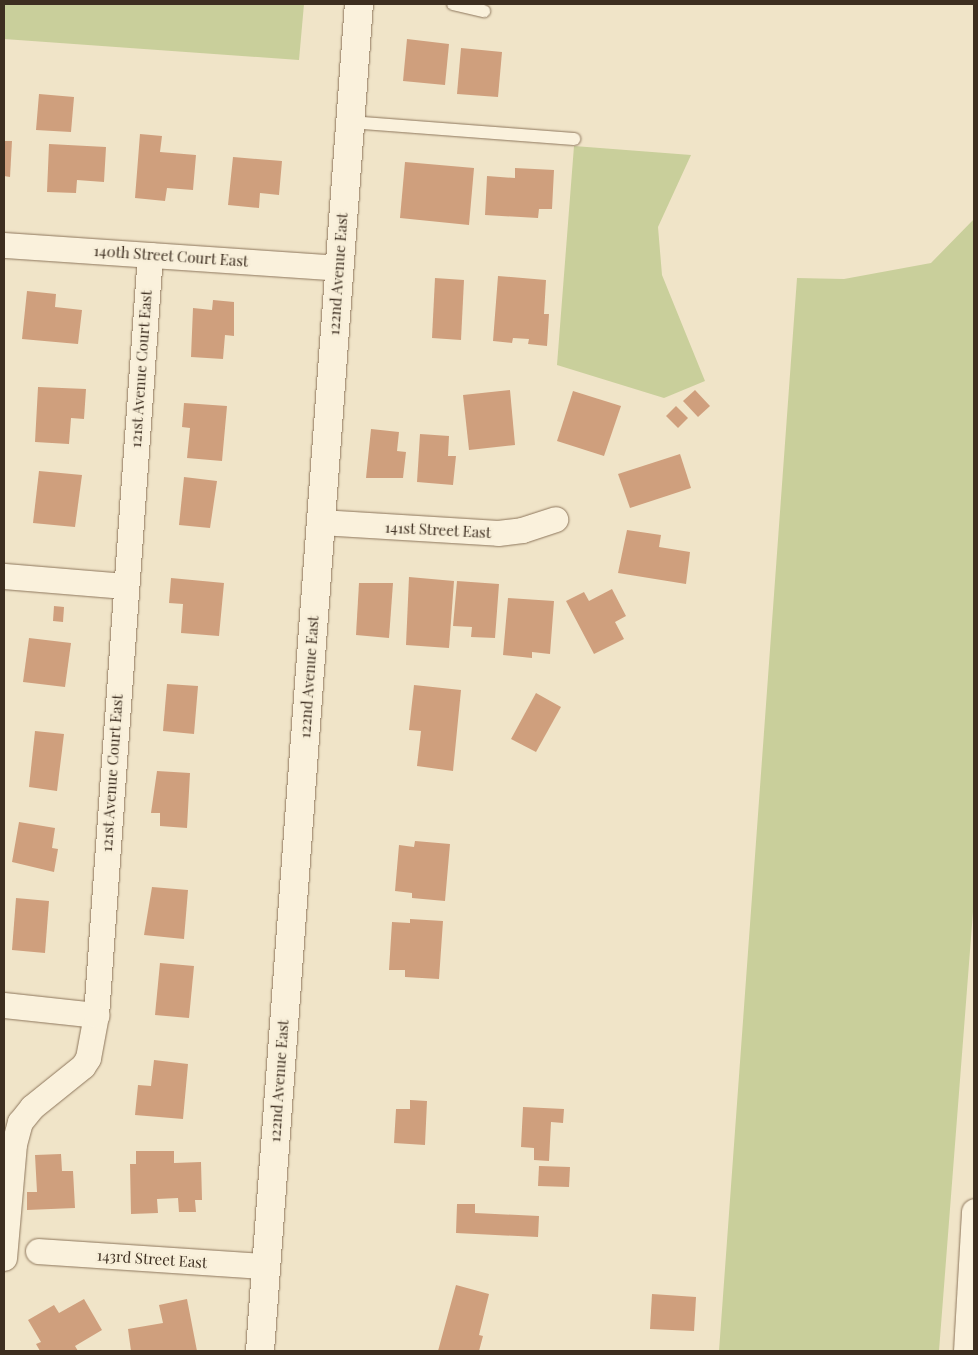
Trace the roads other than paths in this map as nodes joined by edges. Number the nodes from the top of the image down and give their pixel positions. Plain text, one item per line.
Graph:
1 (359, 4) edge
2 (452, 4) edge
3 (484, 11) dead end
4 (349, 122) junction
5 (574, 139) dead end
6 (4, 245) edge
7 (150, 255) junction
8 (338, 268) junction
9 (555, 519) dead end
10 (320, 522) junction
11 (4, 576) edge
12 (125, 586) junction
13 (4, 1005) edge
14 (96, 1015) junction
15 (974, 1222) edge
16 (38, 1251) dead end
17 (4, 1258) edge
18 (266, 1266) junction
19 (260, 1351) edge
20 (966, 1351) edge

1 - 4 main road, 122nd Avenue East
2 - 3 lane
4 - 5 lane
4 - 8 main road, 122nd Avenue East
6 - 7 street, 140th Street Court East
7 - 8 street, 140th Street Court East
7 - 12 street, 121st Avenue Court East
8 - 10 main road, 122nd Avenue East
9 - 10 street, 141st Street East
10 - 18 main road, 122nd Avenue East
11 - 12 street
12 - 14 street, 121st Avenue Court East
13 - 14 street
14 - 17 street, 121st Avenue Court East
15 - 20 street
16 - 18 street, 143rd Street East
18 - 19 main road, 122nd Avenue East

